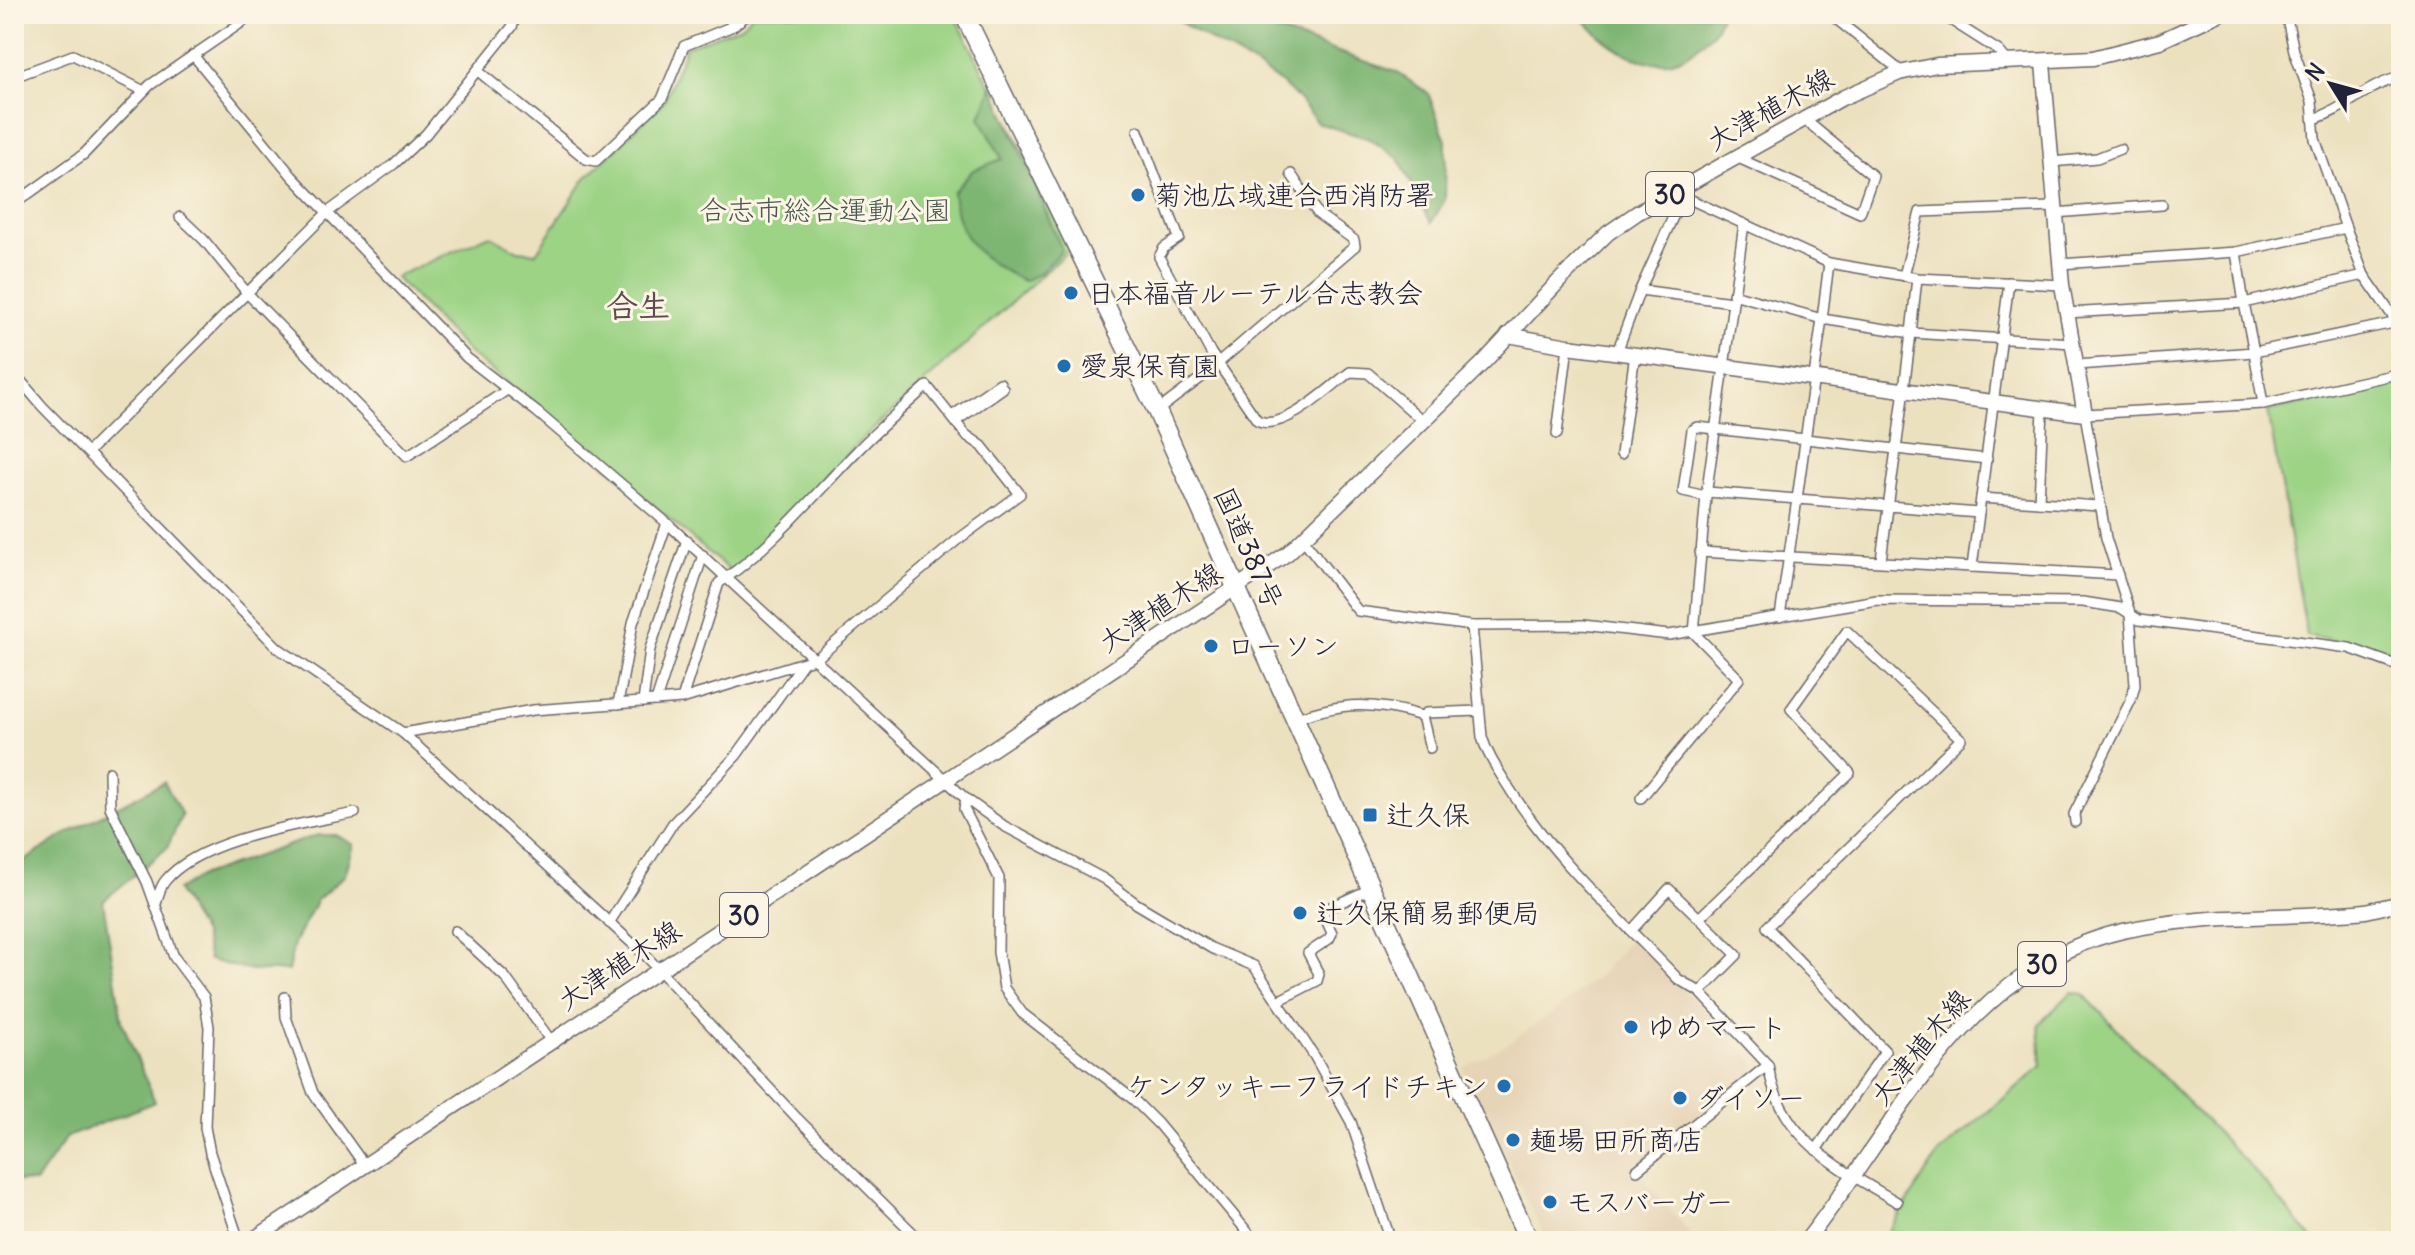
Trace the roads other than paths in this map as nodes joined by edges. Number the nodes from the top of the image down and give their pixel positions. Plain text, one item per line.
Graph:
1 (254, 14) edge
2 (517, 14) edge
3 (729, 14) edge
4 (749, 14) edge
5 (964, 14) edge
6 (1830, 14) edge
7 (1941, 14) edge
8 (2219, 14) edge
9 (2286, 14) edge
10 (733, 26) junction
11 (193, 55) junction
12 (2009, 63) junction
13 (2043, 63) junction
14 (478, 71) junction
15 (1903, 73) junction
16 (14, 77) edge
17 (2401, 77) edge
18 (144, 91) junction
19 (1804, 119) junction
20 (2314, 119) junction
21 (1138, 131) dead end
22 (2120, 149) dead end
23 (1736, 157) junction
24 (2051, 162) junction
25 (1291, 174) dead end
26 (1678, 195) junction
27 (14, 204) edge
28 (2162, 205) dead end
29 (2054, 210) junction
30 (328, 212) junction
31 (180, 217) dead end
32 (1744, 224) junction
33 (2346, 228) junction
34 (2236, 252) junction
35 (1829, 263) junction
36 (2060, 264) junction
37 (2364, 275) junction
38 (1904, 276) junction
39 (1917, 278) junction
40 (2009, 282) junction
41 (2062, 285) junction
42 (1640, 290) junction
43 (248, 294) junction
44 (1732, 298) junction
45 (2244, 303) junction
46 (2067, 313) junction
47 (1822, 319) junction
48 (2398, 324) edge
49 (1911, 333) junction
50 (1508, 335) junction
51 (2001, 341) junction
52 (2073, 343) junction
53 (1568, 346) junction
54 (1617, 352) junction
55 (2254, 352) junction
56 (1635, 354) junction
57 (1216, 362) junction
58 (1723, 365) junction
59 (2077, 365) junction
60 (14, 373) edge
61 (2401, 373) edge
62 (1814, 378) junction
63 (1002, 385) dead end
64 (1904, 389) junction
65 (507, 390) junction
66 (1994, 402) junction
67 (2263, 404) junction
68 (2043, 409) junction
69 (1157, 411) junction
70 (2085, 414) junction
71 (954, 418) junction
72 (1423, 421) junction
73 (1716, 430) junction
74 (1557, 434) dead end
75 (1805, 441) junction
76 (1896, 450) junction
77 (88, 452) junction
78 (1621, 454) dead end
79 (1987, 459) junction
80 (1707, 494) junction
81 (1981, 498) junction
82 (1797, 499) junction
83 (2039, 502) junction
84 (1889, 506) junction
85 (2099, 506) junction
86 (1979, 513) junction
87 (667, 523) junction
88 (1303, 539) junction
89 (687, 540) junction
90 (1700, 552) junction
91 (703, 555) junction
92 (1788, 558) junction
93 (1881, 560) junction
94 (1972, 567) junction
95 (2118, 575) junction
96 (728, 577) junction
97 (1236, 588) junction
98 (2130, 613) junction
99 (1780, 617) junction
100 (1472, 626) junction
101 (1694, 633) junction
102 (817, 658) junction
103 (803, 663) junction
104 (2401, 667) edge
105 (682, 699) junction
106 (656, 701) junction
107 (643, 702) junction
108 (618, 704) junction
109 (1479, 711) junction
110 (1422, 716) junction
111 (1294, 719) junction
112 (403, 733) junction
113 (1430, 748) dead end
114 (109, 772) dead end
115 (945, 780) junction
116 (1641, 798) dead end
117 (966, 799) junction
118 (355, 813) dead end
119 (2075, 822) dead end
120 (1370, 889) junction
121 (2401, 903) edge
122 (156, 904) junction
123 (1700, 917) junction
124 (609, 923) junction
125 (1632, 930) junction
126 (455, 931) dead end
127 (659, 970) junction
128 (1700, 992) junction
129 (285, 997) dead end
130 (1278, 1001) junction
131 (551, 1041) junction
132 (1768, 1065) junction
133 (1816, 1150) junction
134 (365, 1166) junction
135 (1637, 1170) dead end
136 (1853, 1175) junction
137 (1897, 1202) dead end
138 (239, 1241) edge
139 (251, 1241) edge
140 (921, 1241) edge
141 (1255, 1241) edge
142 (1391, 1241) edge
143 (1529, 1241) edge
144 (1806, 1241) edge

1 - 11 street
2 - 14 street
3 - 10 street
4 - 10 street
5 - 69 highway, 国道387号
6 - 15 street
7 - 12 street
8 - 13 main road, 大津植木線 / 30
9 - 20 street
10 - 14 street
11 - 18 street
11 - 30 street
12 - 13 main road, 大津植木線 / 30
12 - 15 main road, 大津植木線 / 30
13 - 24 main road
14 - 30 street
15 - 19 main road, 大津植木線 / 30
16 - 18 street
17 - 20 street
18 - 27 street
19 - 23 main road, 大津植木線 / 30
19 - 23 street
20 - 33 street
21 - 57 street
22 - 24 street
23 - 26 main road, 大津植木線 / 30
24 - 29 main road
25 - 57 street
26 - 32 street
26 - 42 street
26 - 50 main road, 大津植木線 / 30
28 - 29 street
29 - 36 main road
29 - 38 street
30 - 43 street
30 - 65 street
31 - 43 street
32 - 35 street
32 - 44 street
33 - 34 street
33 - 37 street
34 - 36 street
34 - 45 street
35 - 38 street
35 - 47 street
36 - 41 main road
37 - 45 street
37 - 48 street
38 - 39 street
39 - 40 street
39 - 49 street
40 - 41 street
40 - 51 street
41 - 46 main road
42 - 44 street
42 - 54 street
43 - 65 street
43 - 77 street
44 - 47 street
44 - 58 street
45 - 46 street
45 - 55 street
46 - 52 main road
47 - 49 street
47 - 62 street
48 - 55 street
49 - 51 street
49 - 64 street
50 - 53 main road
50 - 72 main road, 大津植木線 / 30
51 - 52 street
51 - 66 street
52 - 59 main road
53 - 54 main road
53 - 74 street
54 - 56 main road
55 - 59 street
55 - 67 street
56 - 58 main road
56 - 78 street
57 - 69 street
57 - 72 street
58 - 62 main road
58 - 73 street
59 - 70 main road
60 - 77 street
61 - 67 street
62 - 64 main road
62 - 75 street
63 - 71 street
64 - 66 main road
64 - 76 street
65 - 87 street
66 - 68 main road
66 - 79 street
67 - 70 street
68 - 70 main road
68 - 83 street
69 - 97 highway, 国道387号
70 - 85 street
71 - 96 street
71 - 102 street
72 - 88 main road, 大津植木線 / 30
73 - 75 street
73 - 80 street
73 - 80 street
75 - 76 street
75 - 82 street
76 - 79 street
76 - 84 street
77 - 112 street
79 - 81 street
80 - 82 street
80 - 90 street
81 - 83 street
81 - 86 street
82 - 84 street
82 - 92 street
83 - 85 street
84 - 86 street
84 - 93 street
85 - 95 street
86 - 94 street
87 - 89 street
87 - 108 street
88 - 97 main road, 大津植木線 / 30
88 - 100 street
89 - 91 street
89 - 107 street
90 - 92 street
90 - 101 street
91 - 96 street
91 - 106 street
92 - 93 street
92 - 99 street
93 - 94 street
94 - 95 street
95 - 98 street
96 - 102 street
96 - 105 street
97 - 111 highway, 国道387号
97 - 115 main road, 大津植木線 / 30
98 - 99 street
98 - 104 street
98 - 119 street
99 - 101 street
100 - 101 street
100 - 109 street
101 - 116 street
102 - 103 street
102 - 115 street
103 - 105 street
103 - 124 street
105 - 106 street
106 - 107 street
107 - 108 street
108 - 112 street
109 - 110 street
109 - 125 street
110 - 111 street
110 - 113 street
111 - 120 highway, 国道387号
112 - 124 street
114 - 122 street
115 - 117 street
115 - 127 main road, 大津植木線 / 30
117 - 130 street
117 - 141 street
118 - 122 street
120 - 130 street
120 - 143 highway, 国道387号
121 - 136 main road, 大津植木線 / 30
122 - 138 street
123 - 125 street
123 - 128 street
123 - 133 street
124 - 127 street
125 - 128 street
126 - 131 street
127 - 131 main road, 大津植木線 / 30
127 - 140 street
128 - 132 street
129 - 134 street
130 - 142 street
131 - 134 main road, 大津植木線 / 30
132 - 133 street
132 - 135 street
133 - 136 street
134 - 139 main road, 大津植木線 / 30
136 - 137 street
136 - 144 main road, 大津植木線 / 30

